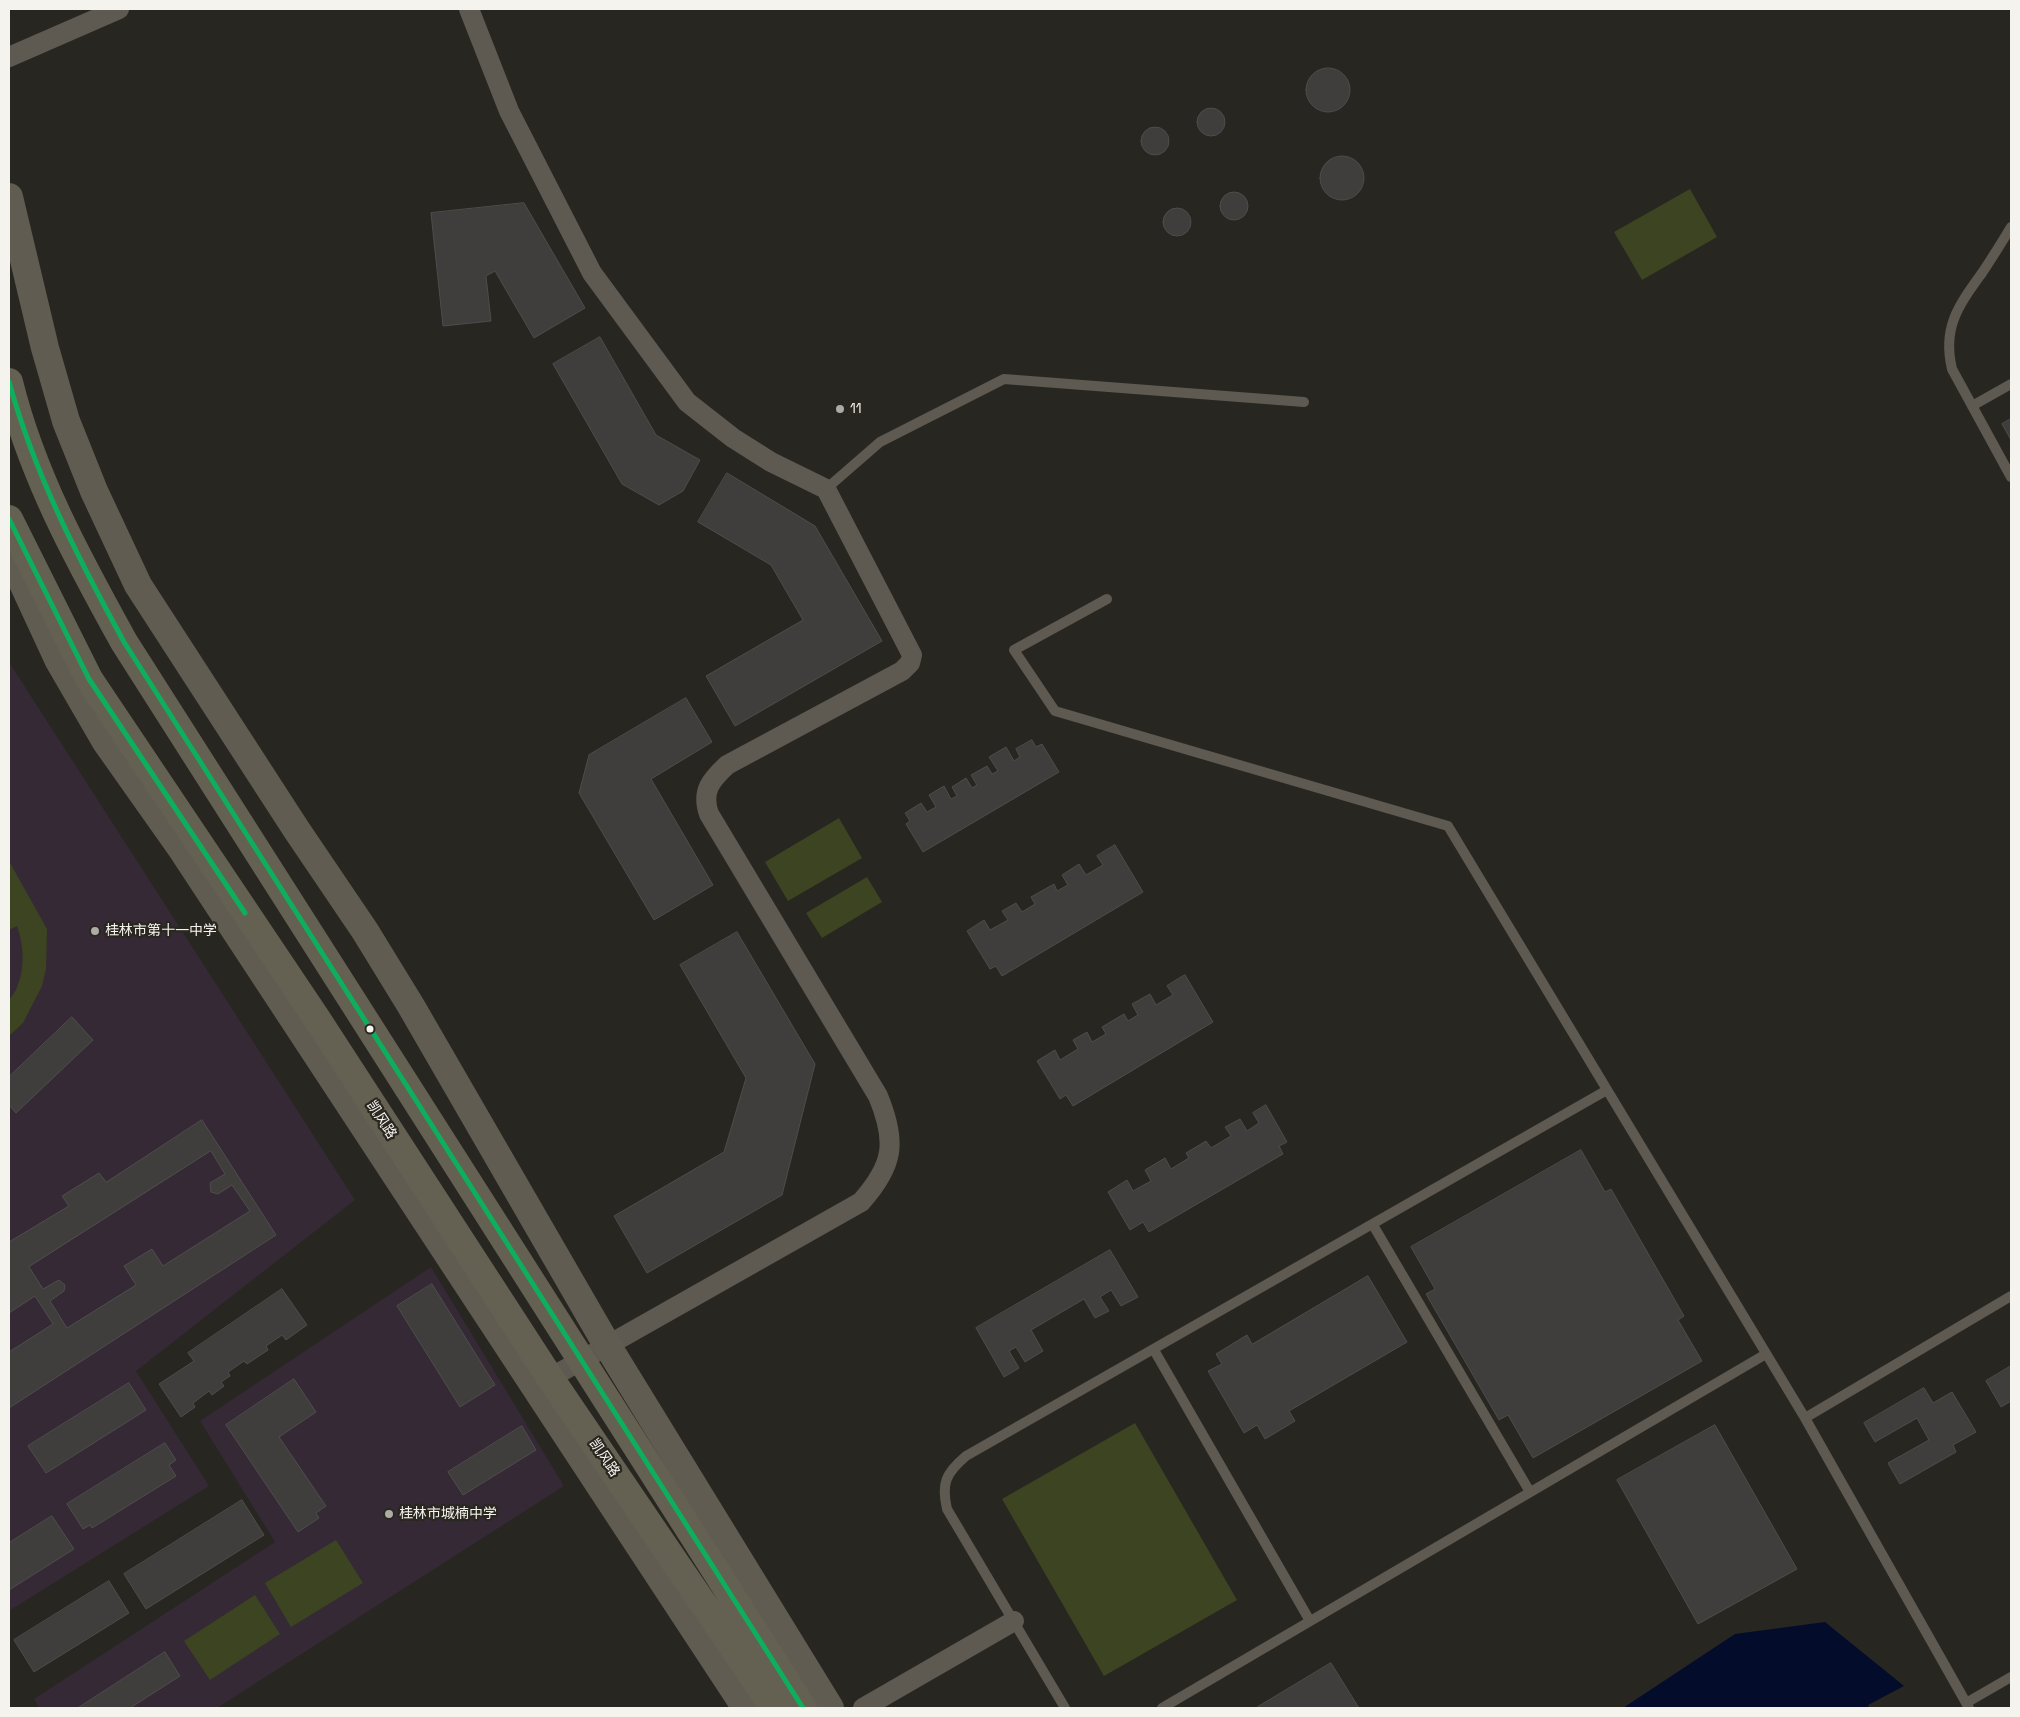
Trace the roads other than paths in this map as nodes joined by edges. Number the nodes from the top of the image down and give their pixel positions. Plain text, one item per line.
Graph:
1 (119, 9) edge
2 (469, 9) edge
3 (9, 57) edge
4 (9, 197) edge
5 (2011, 226) edge
6 (9, 382) edge
7 (2011, 384) edge
8 (1304, 402) dead end
9 (1972, 406) junction
10 (2011, 477) edge
11 (826, 489) junction
12 (9, 519) edge
13 (9, 554) edge
14 (1106, 599) dead end
15 (1607, 1090) junction
16 (1373, 1224) junction
17 (2011, 1296) edge
18 (607, 1345) junction
19 (1154, 1350) junction
20 (1766, 1354) junction
21 (581, 1360) junction
22 (550, 1378) junction
23 (1805, 1418) junction
24 (1530, 1492) junction
25 (1014, 1621) junction
26 (1310, 1621) junction
27 (2011, 1677) edge
28 (1967, 1706) edge
29 (746, 1708) edge
30 (774, 1708) edge
31 (803, 1708) edge
32 (830, 1708) edge
33 (863, 1708) edge
34 (1066, 1708) edge
35 (1162, 1708) edge

1 - 3 street
2 - 11 street
4 - 18 street
5 - 9 lane
6 - 21 highway
7 - 9 lane
8 - 11 lane
9 - 10 lane
11 - 18 street
12 - 22 highway, 凯风路
13 - 29 street
14 - 15 lane
15 - 16 lane
15 - 20 lane
16 - 19 lane
16 - 24 lane
17 - 23 lane
18 - 21 street
18 - 32 street
19 - 25 lane
19 - 26 lane
20 - 23 lane
20 - 24 lane
21 - 22 street
21 - 31 highway
22 - 30 highway, 凯风路
23 - 28 lane
24 - 26 lane
25 - 33 street
25 - 34 lane
26 - 35 lane
27 - 28 lane

